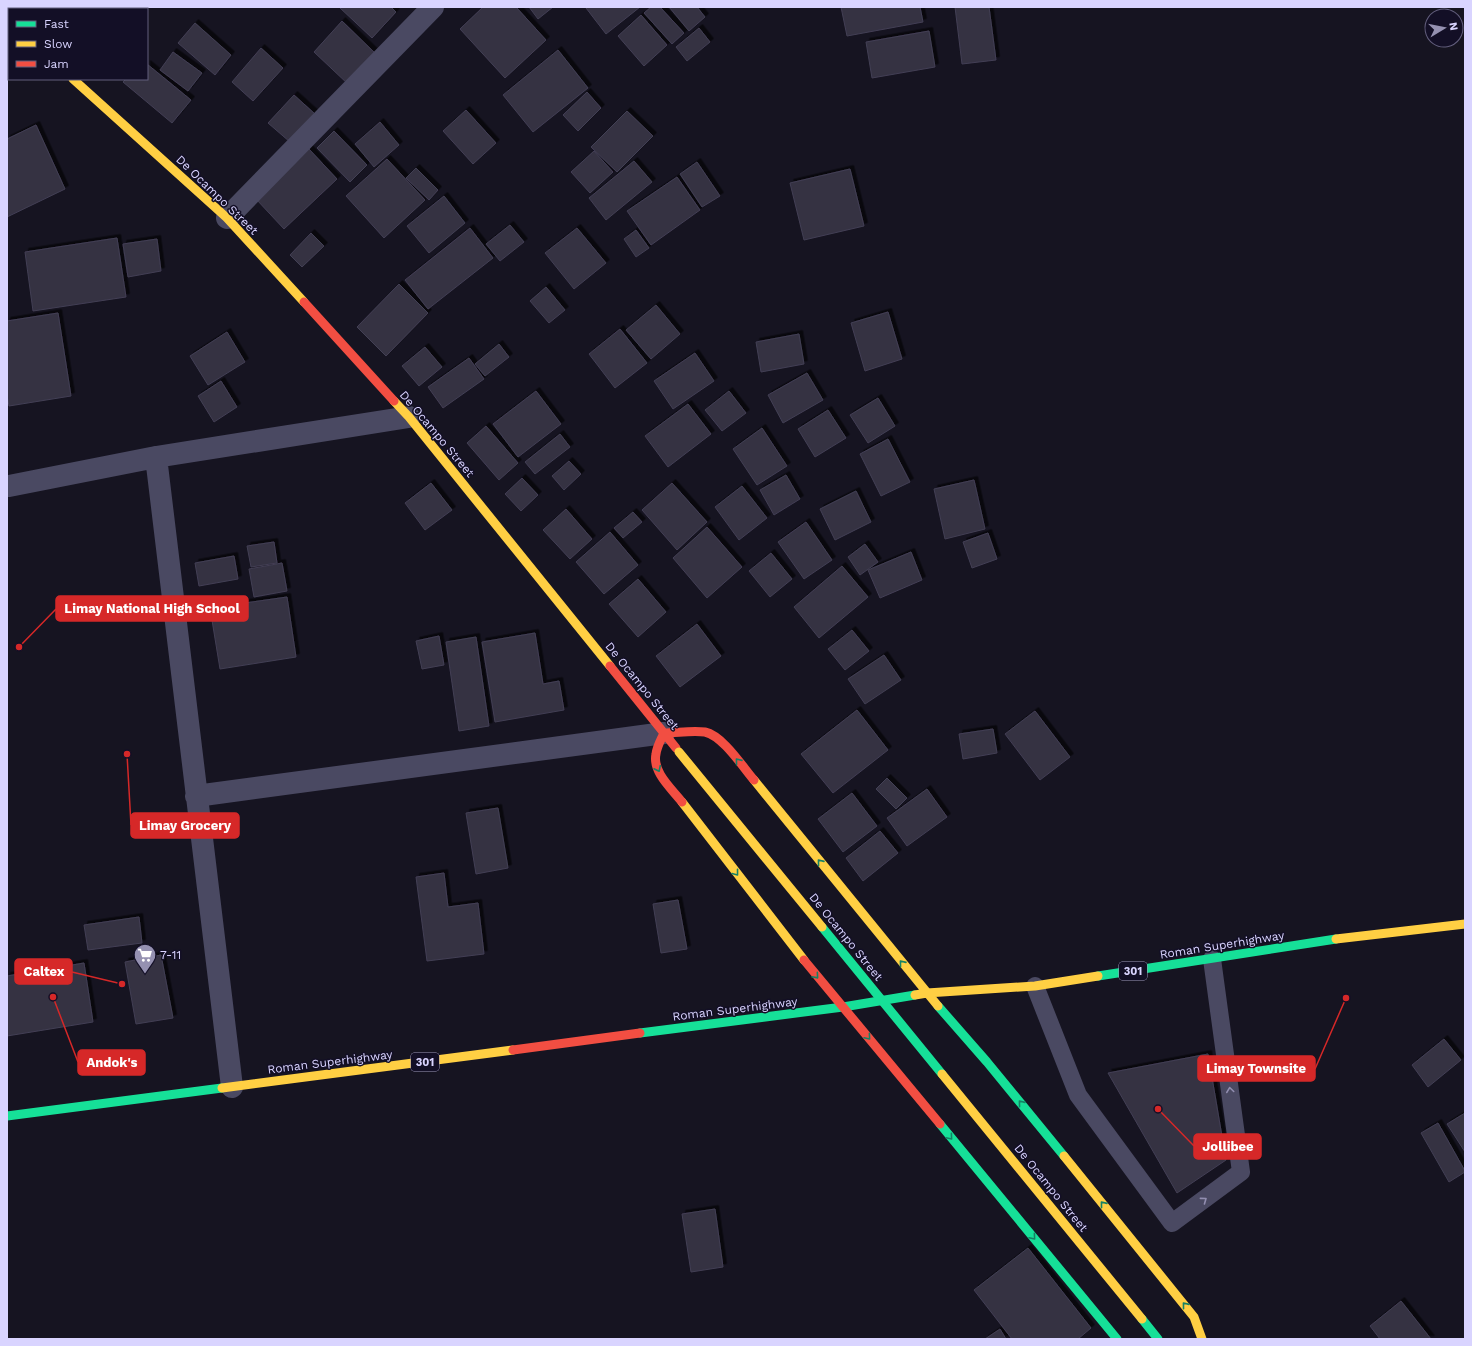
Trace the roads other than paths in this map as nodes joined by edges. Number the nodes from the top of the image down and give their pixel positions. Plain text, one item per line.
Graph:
1 (433, 7) edge
2 (74, 80) edge
3 (227, 218) junction
4 (409, 417) junction
5 (156, 458) junction
6 (9, 486) dead end
7 (664, 733) junction
8 (196, 796) junction
9 (1465, 924) edge
10 (1212, 959) junction
11 (1035, 986) junction
12 (927, 993) junction
13 (843, 1007) junction
14 (232, 1087) junction
15 (7, 1116) edge
16 (1117, 1339) edge
17 (1158, 1339) edge
18 (1202, 1339) edge

1 - 3 street
2 - 3 main road, De Ocampo Street
3 - 4 main road, De Ocampo Street
4 - 5 street
4 - 7 main road, De Ocampo Street
5 - 6 street
5 - 8 street
7 - 8 street
12 -> 7 main road
7 -> 13 main road
7 - 17 main road, De Ocampo Street, bridge
8 - 14 street
9 - 10 main road, Roman Superhighway / 301
10 - 11 main road, Roman Superhighway / 301
11 -> 10 lane
11 - 12 main road, Roman Superhighway / 301
12 - 13 main road, Roman Superhighway / 301
18 -> 12 main road
13 - 14 main road, Roman Superhighway / 301
13 -> 16 main road
14 - 15 main road, Roman Superhighway / 301

